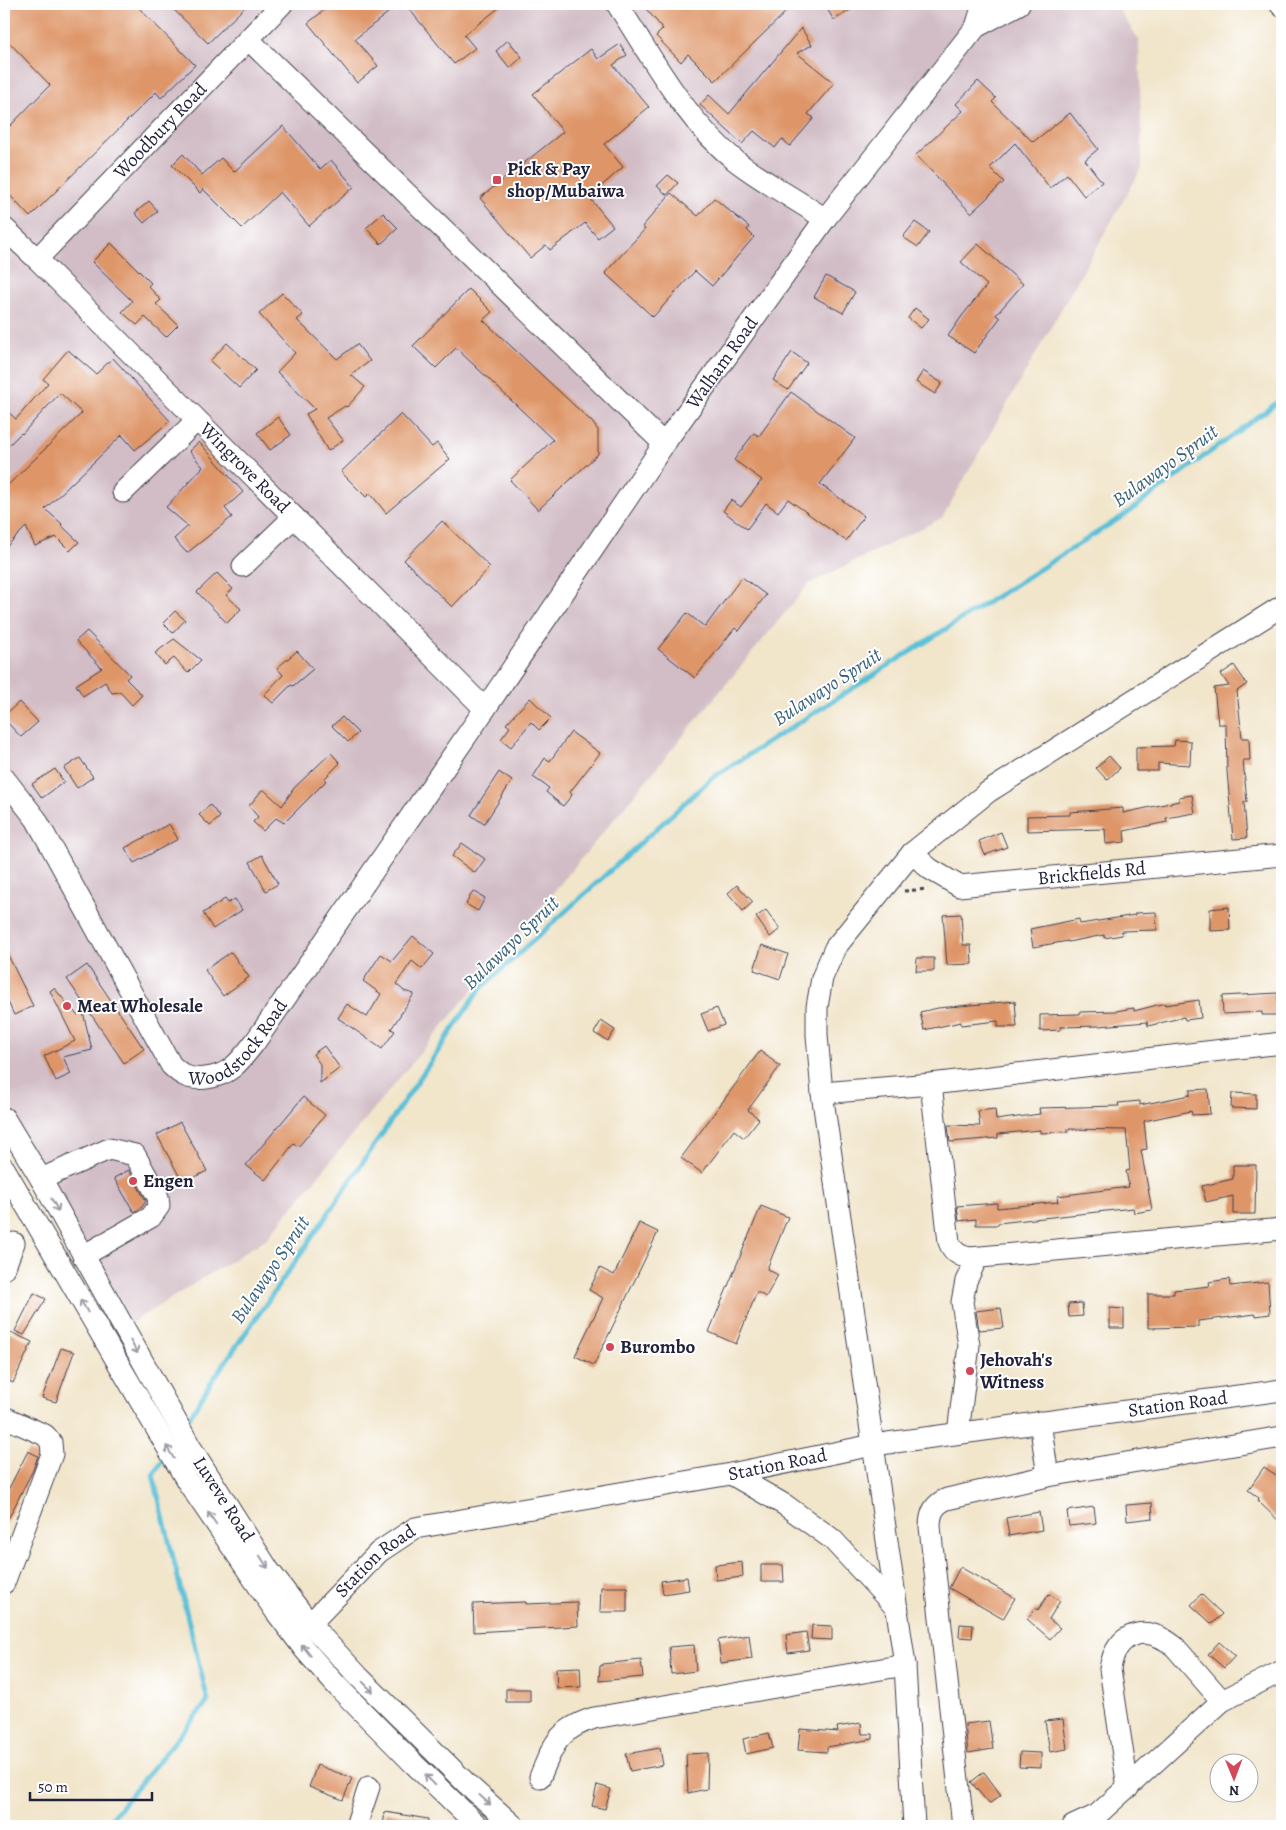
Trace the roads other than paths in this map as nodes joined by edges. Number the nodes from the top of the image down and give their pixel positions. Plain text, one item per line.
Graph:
1 (282, 4) edge
2 (618, 4) edge
3 (984, 4) edge
4 (1019, 4) edge
5 (976, 28) junction
6 (249, 40) junction
7 (825, 219) junction
8 (4, 228) edge
9 (37, 259) junction
10 (197, 420) junction
11 (664, 444) junction
12 (123, 492) dead end
13 (294, 517) junction
14 (243, 566) dead end
15 (1282, 606) edge
16 (485, 709) junction
17 (4, 778) edge
18 (912, 853) junction
19 (1282, 855) edge
20 (1282, 1043) edge
21 (931, 1084) junction
22 (822, 1093) junction
23 (4, 1118) edge
24 (4, 1168) edge
25 (41, 1179) junction
26 (1282, 1229) edge
27 (14, 1243) dead end
28 (83, 1256) junction
29 (977, 1258) junction
30 (4, 1269) edge
31 (1282, 1390) edge
32 (4, 1417) edge
33 (1040, 1422) junction
34 (958, 1433) junction
35 (1282, 1438) edge
36 (873, 1445) junction
37 (731, 1474) junction
38 (1048, 1476) junction
39 (4, 1583) edge
40 (898, 1610) junction
41 (310, 1624) junction
42 (905, 1665) junction
43 (1282, 1670) edge
44 (1222, 1701) junction
45 (540, 1777) dead end
46 (369, 1787) dead end
47 (1128, 1788) junction
48 (356, 1826) edge
49 (478, 1826) edge
50 (514, 1826) edge
51 (914, 1826) edge
52 (963, 1826) edge
53 (1073, 1826) edge

1 - 6 street, Woodbury Road
2 - 7 street
3 - 5 street
4 - 5 street
5 - 7 street, Walham Road
6 - 9 street, Woodbury Road
6 - 11 street
7 - 11 street, Walham Road
8 - 9 street, Wingrove Road
9 - 10 street, Wingrove Road
10 - 12 street
10 - 13 street, Wingrove Road
11 - 16 street, Walham Road
13 - 14 street
13 - 16 street, Wingrove Road
15 - 18 street
16 - 17 street, Woodstock Road
18 - 19 street, Brickfields Rd
18 - 22 street
20 - 21 street
21 - 22 street
21 - 29 street
22 - 36 street
23 - 25 street, Luveve Road
49 -> 24 street, Luveve Road
25 -> 28 street, Luveve Road
25 - 28 street
26 - 29 street
27 - 30 street
28 -> 41 street, Luveve Road
29 - 34 street
31 - 33 street, Station Road
32 - 39 street
33 - 34 street, Station Road
33 - 38 street
34 - 36 street, Station Road
35 - 38 street
36 - 37 street, Station Road
36 - 40 street
37 - 40 street
37 - 41 street, Station Road
38 - 52 street
40 - 42 street
41 -> 50 street, Luveve Road
42 - 45 street
42 - 51 street
43 - 44 street
44 - 47 street
44 - 47 street
46 - 48 street
47 - 53 street

